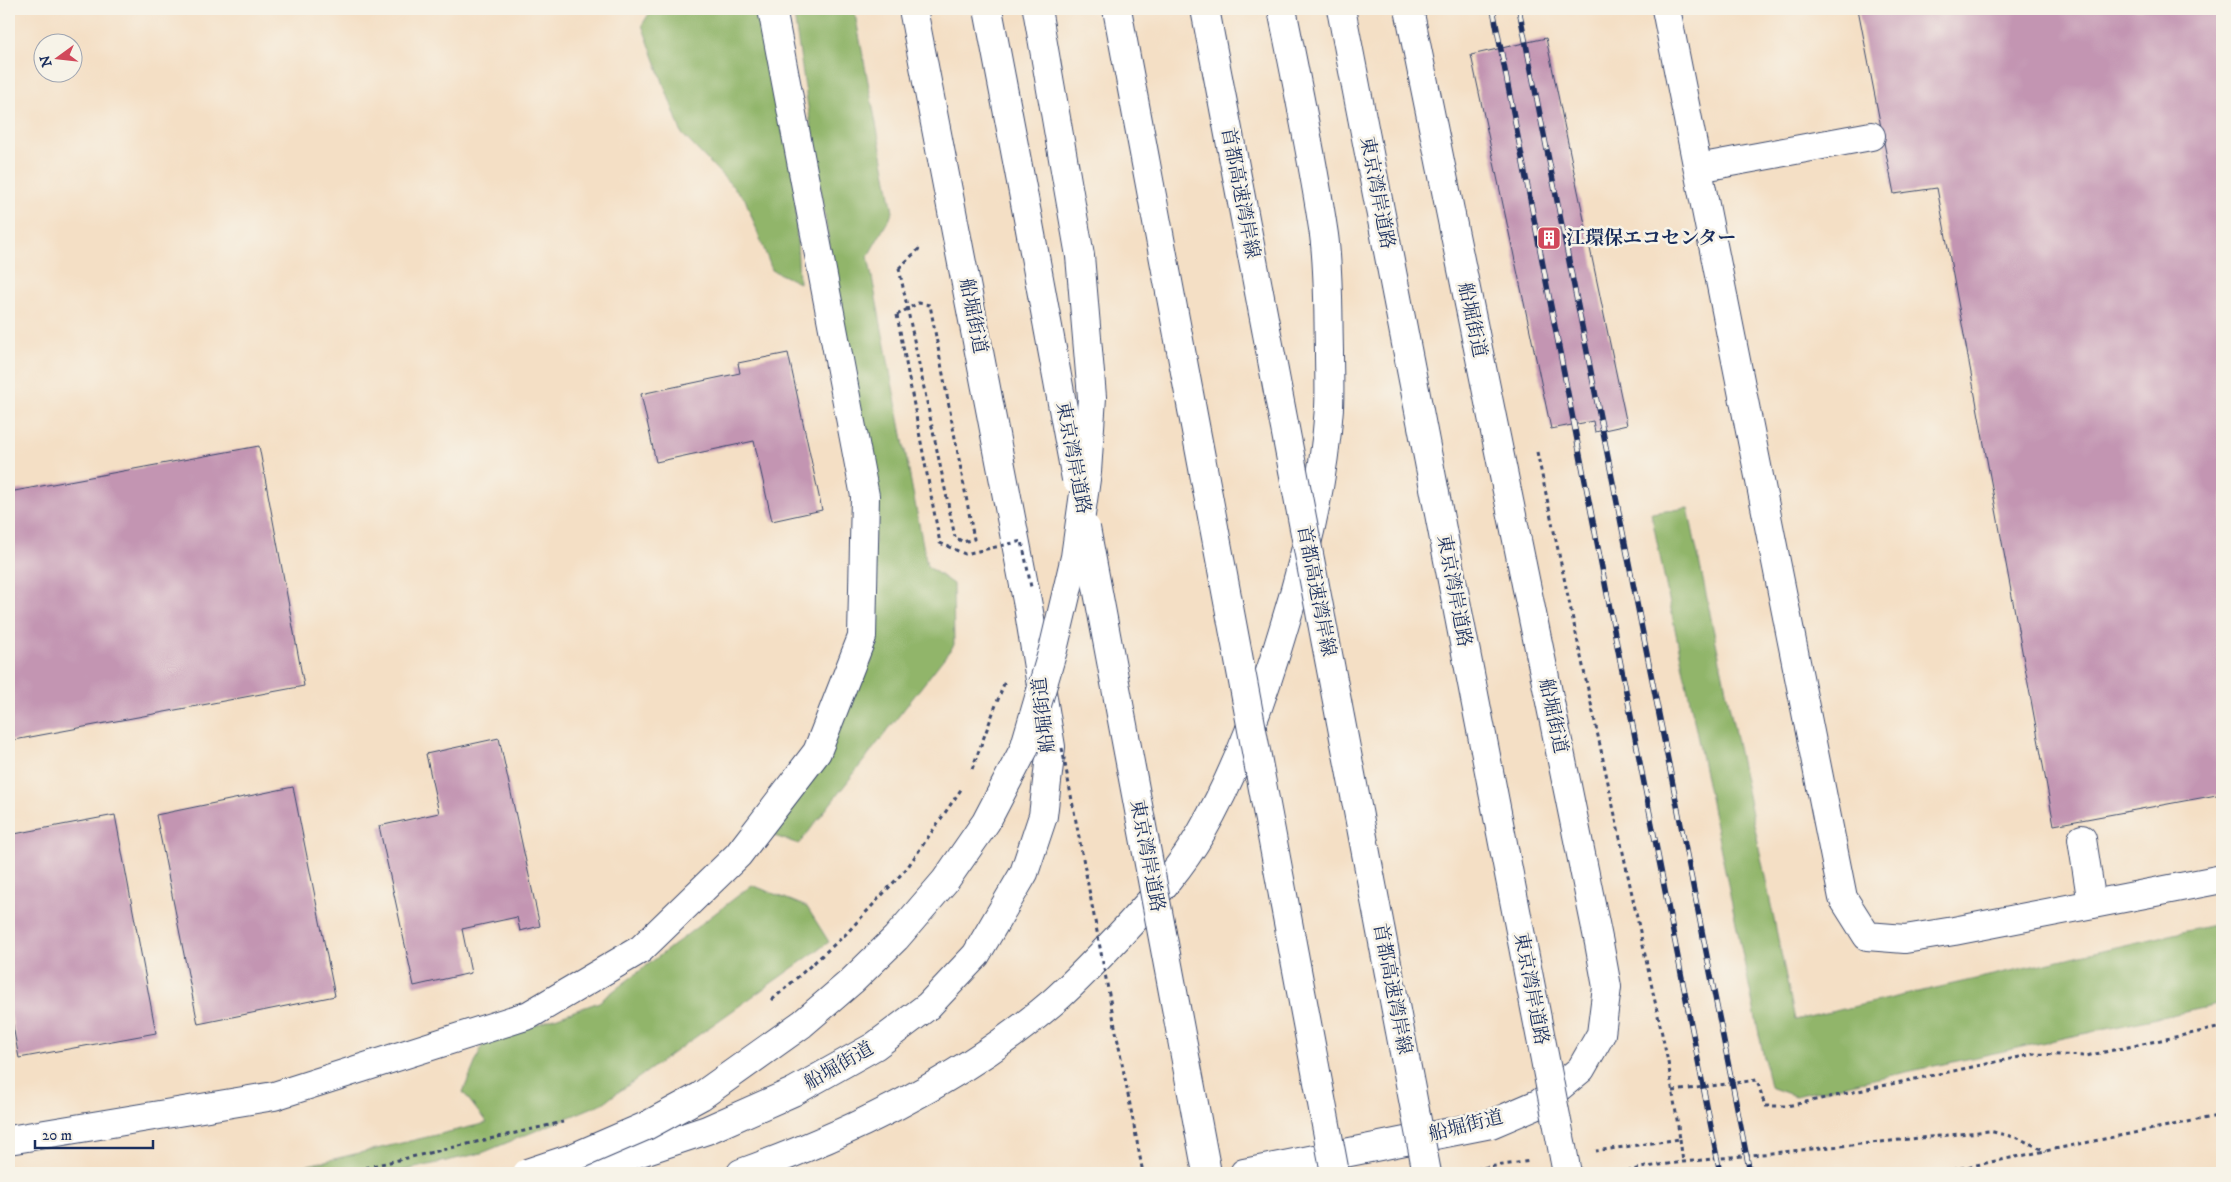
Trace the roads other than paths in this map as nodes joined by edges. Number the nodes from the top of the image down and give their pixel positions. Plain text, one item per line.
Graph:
1 (772, 9) edge
2 (913, 9) edge
3 (988, 9) edge
4 (1037, 9) edge
5 (1117, 9) edge
6 (1205, 9) edge
7 (1282, 9) edge
8 (1341, 9) edge
9 (1409, 9) edge
10 (1666, 9) edge
11 (1871, 136) dead end
12 (1698, 168) junction
13 (2082, 839) dead end
14 (2222, 879) edge
15 (2092, 904) junction
16 (9, 1140) edge
17 (527, 1173) edge
18 (577, 1173) edge
19 (740, 1173) edge
20 (1207, 1173) edge
21 (1244, 1173) edge
22 (1335, 1173) edge
23 (1427, 1173) edge
24 (1567, 1173) edge

1 - 16 main road
2 - 18 main road, 船堀街道
3 - 20 main road, 東京湾岸道路, bridge
4 - 17 main road, bridge
5 - 22 main road, bridge
6 - 23 main road, 首都高速湾岸線, bridge
7 - 19 main road, bridge
8 - 24 main road, 東京湾岸道路, bridge
9 - 21 main road, 船堀街道
10 - 12 main road
11 - 12 main road
12 - 15 main road
13 - 15 main road
14 - 15 main road

